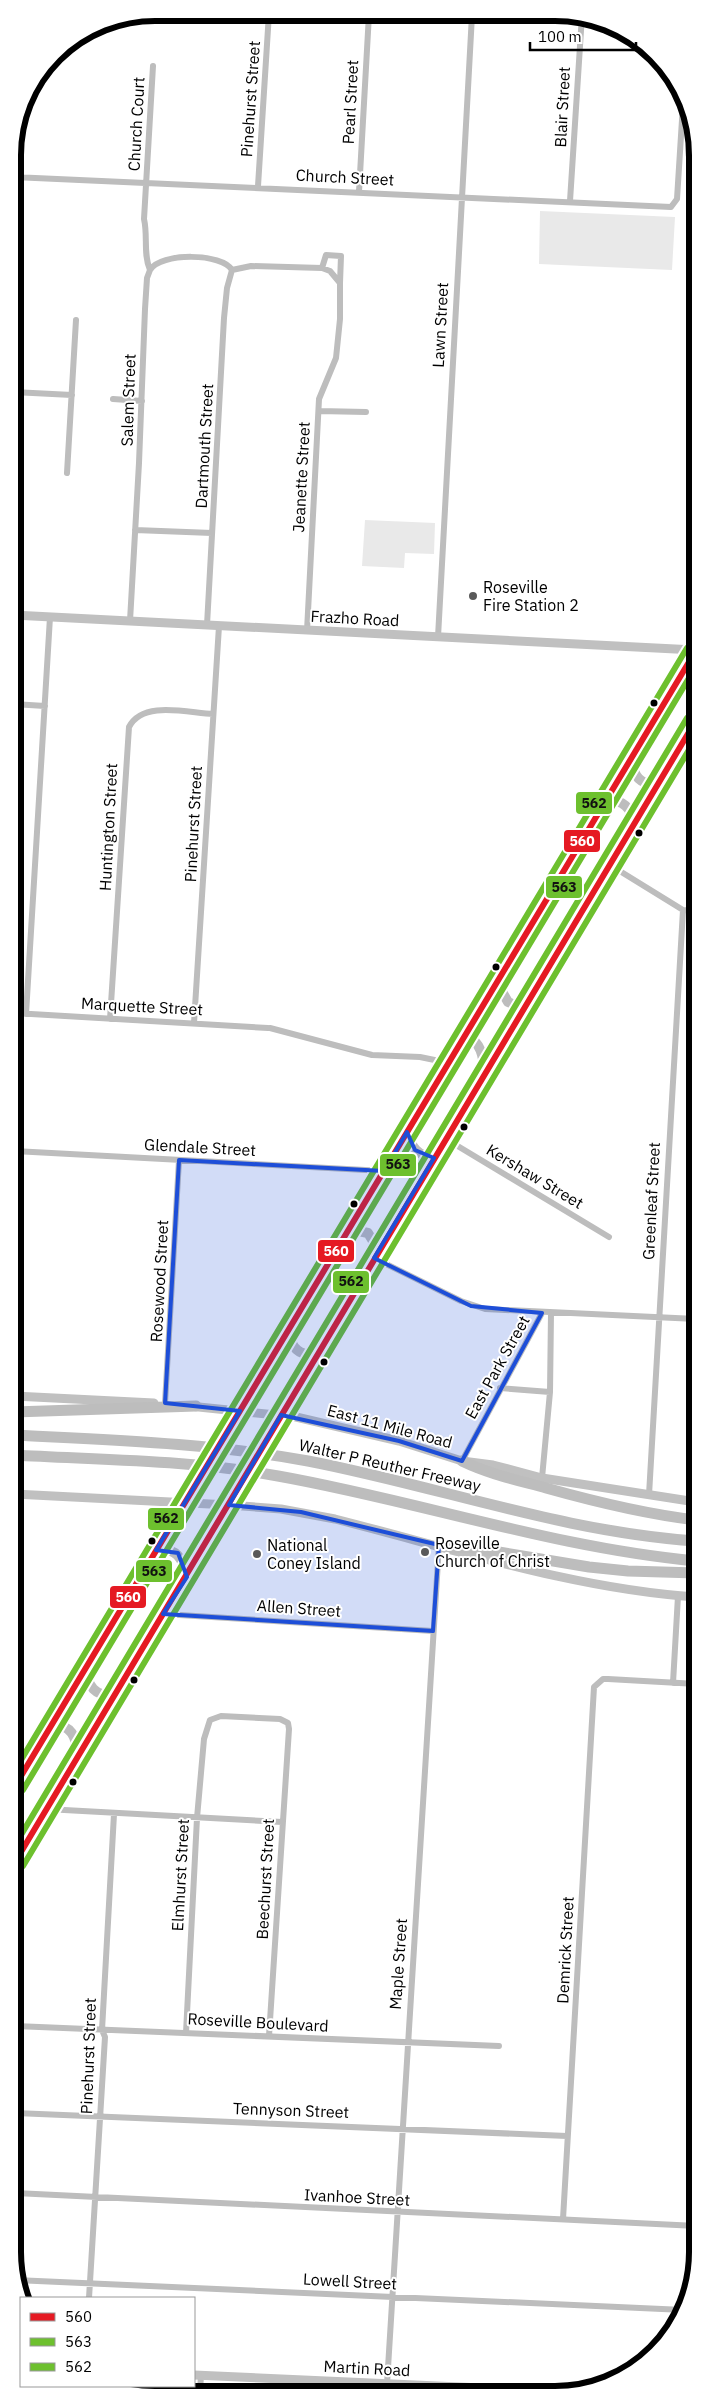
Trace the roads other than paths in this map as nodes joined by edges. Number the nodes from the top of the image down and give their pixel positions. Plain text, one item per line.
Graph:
1 (268, 21) edge
2 (369, 21) edge
3 (472, 21) edge
4 (581, 24) edge
5 (153, 66) dead end
6 (682, 115) edge
7 (22, 177) edge
8 (147, 182) junction
9 (258, 186) junction
10 (359, 192) junction
11 (461, 196) junction
12 (570, 201) junction
13 (322, 268) junction
14 (150, 270) junction
15 (232, 270) junction
16 (338, 279) junction
17 (76, 320) dead end
18 (22, 392) edge
19 (72, 395) junction
20 (113, 399) dead end
21 (142, 401) junction
22 (319, 410) junction
23 (366, 412) dead end
24 (68, 473) dead end
25 (136, 530) junction
26 (212, 533) junction
27 (22, 615) edge
28 (50, 617) junction
29 (130, 621) junction
30 (207, 625) junction
31 (219, 626) junction
32 (307, 631) junction
33 (438, 637) junction
34 (689, 651) edge
35 (689, 661) edge
36 (22, 705) edge
37 (45, 706) junction
38 (213, 714) junction
39 (689, 734) edge
40 (630, 760) junction
41 (658, 785) junction
42 (607, 799) junction
43 (635, 823) junction
44 (610, 865) junction
45 (683, 910) junction
46 (689, 910) edge
47 (497, 984) junction
48 (524, 1009) junction
49 (22, 1014) edge
50 (26, 1014) junction
51 (110, 1018) junction
52 (194, 1023) junction
53 (466, 1034) junction
54 (449, 1063) junction
55 (485, 1073) junction
56 (408, 1132) junction
57 (446, 1139) junction
58 (22, 1152) edge
59 (434, 1158) junction
60 (179, 1160) junction
61 (384, 1171) junction
62 (349, 1229) junction
63 (609, 1237) dead end
64 (376, 1255) junction
65 (542, 1313) junction
66 (551, 1313) junction
67 (658, 1317) junction
68 (688, 1319) edge
69 (288, 1331) junction
70 (318, 1354) junction
71 (500, 1388) junction
72 (550, 1392) junction
73 (21, 1396) edge
74 (165, 1403) junction
75 (196, 1406) junction
76 (240, 1411) junction
77 (21, 1412) edge
78 (281, 1415) junction
79 (21, 1435) edge
80 (21, 1455) edge
81 (462, 1461) junction
82 (542, 1478) junction
83 (21, 1493) edge
84 (649, 1495) junction
85 (688, 1501) edge
86 (185, 1502) junction
87 (229, 1505) junction
88 (688, 1519) edge
89 (688, 1540) edge
90 (439, 1546) junction
91 (451, 1548) junction
92 (156, 1550) junction
93 (688, 1560) edge
94 (688, 1573) edge
95 (187, 1577) junction
96 (678, 1596) junction
97 (688, 1597) edge
98 (163, 1614) junction
99 (433, 1631) junction
100 (86, 1668) junction
101 (673, 1683) junction
102 (688, 1684) edge
103 (115, 1695) junction
104 (210, 1720) joint
105 (52, 1724) junction
106 (78, 1755) junction
107 (21, 1766) edge
108 (46, 1809) junction
109 (114, 1814) junction
110 (197, 1818) junction
111 (282, 1822) junction
112 (21, 1851) edge
113 (21, 2026) edge
114 (102, 2030) junction
115 (186, 2033) junction
116 (269, 2036) junction
117 (407, 2043) junction
118 (499, 2046) dead end
119 (21, 2112) edge
120 (100, 2116) junction
121 (402, 2128) junction
122 (566, 2136) junction
123 (21, 2193) edge
124 (96, 2198) junction
125 (396, 2213) junction
126 (563, 2219) junction
127 (688, 2226) edge
128 (25, 2280) edge
129 (90, 2283) junction
130 (89, 2297) edge
131 (391, 2297) junction
132 (676, 2310) edge
133 (197, 2375) edge
134 (285, 2379) junction
135 (387, 2384) junction
136 (284, 2386) edge
137 (353, 2386) edge
138 (380, 2386) edge
139 (415, 2386) edge

1 - 9 street, Pinehurst Street
2 - 10 street, Pearl Street
3 - 11 street, Lawn Street
4 - 12 street, Blair Street
5 - 8 street, Church Court
6 - 12 street, Church Street
7 - 8 street, Church Street
8 - 9 street, Church Street
8 - 14 street, Salem Street
9 - 10 street, Church Street
10 - 11 street, Church Street
11 - 12 street, Church Street
11 - 33 street, Lawn Street
13 - 15 street
13 - 16 street
13 - 16 street, Jeanette Street
14 - 15 street
14 - 21 street, Salem Street
15 - 26 street, Dartmouth Street
16 - 22 street, Jeanette Street
17 - 19 street
18 - 19 street
19 - 24 street
20 - 21 street
21 - 25 street, Salem Street
22 - 23 street
22 - 32 street, Jeanette Street
25 - 26 street
25 - 29 street, Salem Street
26 - 30 street, Dartmouth Street
27 - 28 main road, Frazho Road
28 - 29 main road, Frazho Road
28 - 37 street
29 - 30 main road, Frazho Road
30 - 31 main road, Frazho Road
31 - 32 main road, Frazho Road
31 - 38 street, Pinehurst Street
32 - 33 main road, Frazho Road
33 - 34 main road, Frazho Road
35 - 40 main road
36 - 37 street
37 - 50 street
38 - 51 street, Huntington Street
38 - 52 street, Pinehurst Street
39 - 41 main road
40 - 41 main road
40 - 42 main road
41 - 43 main road
42 - 43 main road
42 - 47 main road
43 - 44 main road
44 - 45 street
44 - 48 main road
45 - 46 street
45 - 67 street, Greenleaf Street
47 - 48 main road
47 - 53 main road
48 - 55 main road
49 - 50 street, Marquette Street
50 - 51 street, Marquette Street
51 - 52 street, Marquette Street
52 - 54 street, Marquette Street
53 - 54 main road
53 - 55 main road
54 - 56 main road
55 - 57 main road
56 - 59 main road
56 - 61 main road
57 - 59 main road
57 - 63 street, Kershaw Street
58 - 60 street, Glendale Street
59 - 64 main road
60 - 61 street, Glendale Street
60 - 74 street, Rosewood Street
61 - 62 main road
62 - 64 main road
62 - 69 main road
64 - 65 street
64 - 70 main road
65 - 66 street
65 - 71 street, East Park Street
66 - 67 street
66 - 72 street
67 - 68 street
67 - 84 street, Greenleaf Street
69 - 70 main road
69 - 76 main road
70 - 78 main road
71 - 72 street
71 - 81 street, East Park Street
72 - 82 street
73 - 74 main road, East 11 Mile Road
74 - 75 main road, East 11 Mile Road
75 - 76 main road, East 11 Mile Road
75 - 77 highway
76 - 78 main road, East 11 Mile Road
76 - 86 main road
78 - 81 main road, East 11 Mile Road
78 - 87 main road
79 - 89 highway, Walter P Reuther Freeway
80 - 93 highway
81 - 82 main road, East 11 Mile Road
81 - 88 highway
82 - 84 main road, East 11 Mile Road
83 - 86 main road
84 - 85 main road, East 11 Mile Road
86 - 87 main road
86 - 92 main road
87 - 90 main road
87 - 95 main road
90 - 91 main road
90 - 99 street, Maple Street
91 - 94 highway
91 - 96 main road
92 - 95 main road
92 - 100 main road
95 - 98 main road
96 - 97 main road
96 - 101 street
98 - 99 street, Allen Street
98 - 103 main road
99 - 117 street, Maple Street
100 - 103 main road
100 - 105 main road
101 - 102 street
101 - 122 street, Demrick Street
103 - 106 main road
104 - 110 street, Elmhurst Street
104 - 111 street, Beechurst Street
105 - 106 main road
105 - 107 main road
106 - 108 main road
108 - 109 street
108 - 112 main road
109 - 110 street
109 - 114 street, Pinehurst Street
110 - 111 street
110 - 115 street, Elmhurst Street
111 - 116 street, Beechurst Street
113 - 114 street, Roseville Boulevard
114 - 115 street, Roseville Boulevard
114 - 120 street, Pinehurst Street
115 - 116 street, Roseville Boulevard
116 - 117 street, Roseville Boulevard
117 - 118 street, Roseville Boulevard
117 - 121 street, Maple Street
119 - 120 street, Tennyson Street
120 - 121 street, Tennyson Street
120 - 124 street, Pinehurst Street
121 - 122 street, Tennyson Street
121 - 125 street, Maple Street
122 - 126 street, Demrick Street
123 - 124 street, Ivanhoe Street
124 - 125 street, Ivanhoe Street
124 - 129 street, Pinehurst Street
125 - 126 street, Ivanhoe Street
125 - 131 street, Maple Street
126 - 127 street, Ivanhoe Street
128 - 129 street, Lowell Street
129 - 130 street, Pinehurst Street
129 - 131 street, Lowell Street
131 - 132 street, Lowell Street
131 - 135 street, Maple Street
133 - 134 main road, Martin Road
134 - 136 street
134 - 137 main road, Martin Road
135 - 138 main road, Martin Road
135 - 139 main road, Martin Road

